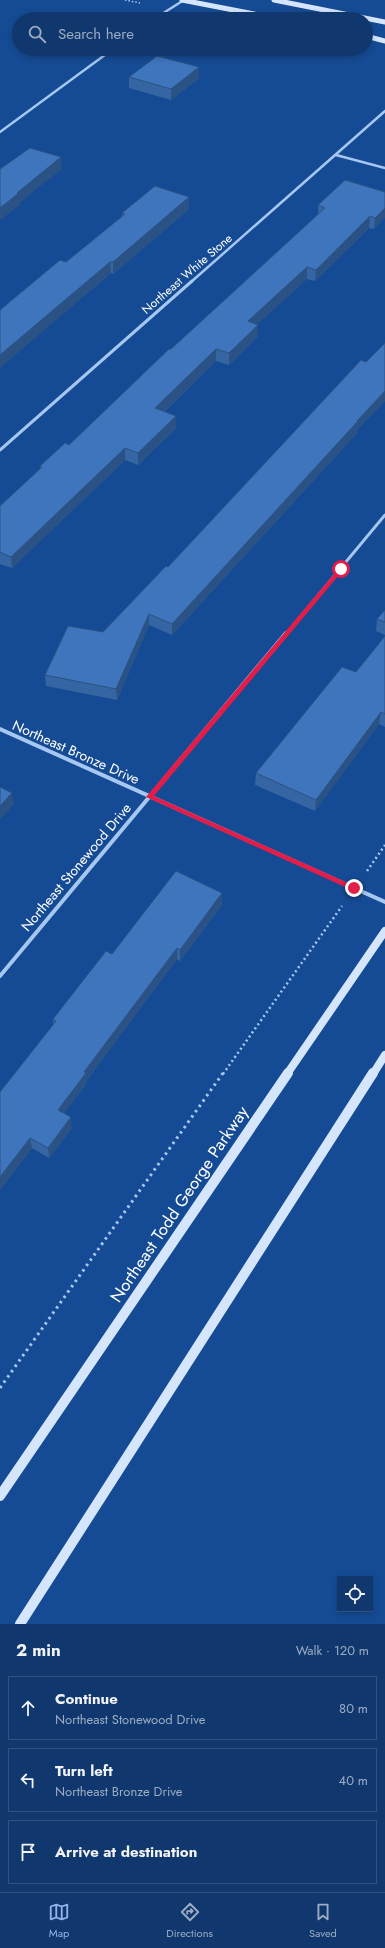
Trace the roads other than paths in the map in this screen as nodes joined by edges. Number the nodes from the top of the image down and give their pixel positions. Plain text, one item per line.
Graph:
1 (183, 0) edge
2 (274, 0) edge
3 (165, 12) edge
4 (244, 12) edge
5 (335, 12) edge
6 (373, 20) edge
7 (385, 22) edge
8 (373, 38) edge
9 (385, 41) edge
10 (104, 56) edge
11 (385, 111) edge
12 (0, 132) edge
13 (336, 155) junction
14 (385, 168) edge
15 (0, 450) edge
16 (385, 515) edge
17 (0, 729) edge
18 (150, 797) junction
19 (385, 902) edge
20 (385, 931) edge
21 (0, 976) edge
22 (385, 1055) edge
23 (0, 1496) edge
24 (20, 1624) edge

1 - 3 street
1 - 4 main road
2 - 5 main road
6 - 7 main road
8 - 9 main road
10 - 12 street
11 - 13 street, Northeast White Stone
13 - 14 street
13 - 15 street, Northeast White Stone
16 - 18 street, Northeast Stonewood Drive
17 - 18 street, Northeast Bronze Drive
18 - 19 street, Northeast Bronze Drive
18 - 21 street, Northeast Stonewood Drive
20 - 23 main road, Northeast Todd George Parkway
22 - 24 main road

